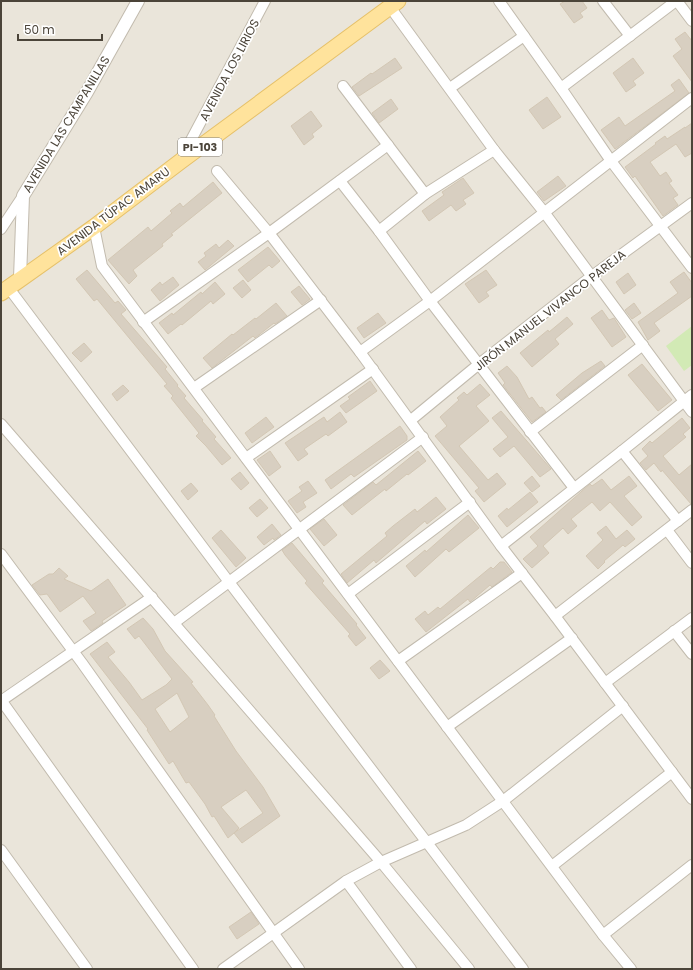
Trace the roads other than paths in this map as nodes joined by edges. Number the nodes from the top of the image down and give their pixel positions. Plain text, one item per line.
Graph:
1 (138, 1) edge
2 (265, 1) edge
3 (499, 1) edge
4 (603, 1) edge
5 (677, 1) edge
6 (394, 4) edge
7 (692, 21) edge
8 (524, 36) junction
9 (630, 36) junction
10 (344, 86) dead end
11 (450, 88) junction
12 (562, 88) junction
13 (692, 98) edge
14 (388, 145) junction
15 (494, 150) junction
16 (180, 161) junction
17 (611, 161) junction
18 (217, 170) dead end
19 (340, 181) junction
20 (425, 194) junction
21 (23, 196) junction
22 (692, 203) edge
23 (544, 212) junction
24 (660, 226) junction
25 (94, 227) junction
26 (1, 229) edge
27 (379, 231) junction
28 (269, 233) junction
29 (692, 268) edge
30 (592, 276) junction
31 (20, 278) junction
32 (5, 290) edge
33 (321, 300) junction
34 (430, 301) junction
35 (143, 322) junction
36 (643, 346) junction
37 (360, 352) junction
38 (479, 364) junction
39 (373, 369) junction
40 (194, 388) junction
41 (688, 398) edge
42 (692, 412) edge
43 (411, 420) junction
44 (1, 424) edge
45 (530, 432) junction
46 (423, 437) junction
47 (622, 452) junction
48 (246, 458) junction
49 (574, 488) junction
50 (470, 502) junction
51 (692, 510) edge
52 (678, 521) junction
53 (299, 529) junction
54 (667, 530) junction
55 (501, 546) junction
56 (1, 554) edge
57 (692, 563) edge
58 (522, 573) junction
59 (229, 582) junction
60 (348, 594) junction
61 (152, 597) junction
62 (556, 616) junction
63 (692, 618) edge
64 (174, 623) junction
65 (674, 631) junction
66 (572, 638) junction
67 (73, 651) junction
68 (692, 654) edge
69 (398, 661) junction
70 (606, 683) junction
71 (1, 700) edge
72 (623, 706) junction
73 (447, 727) junction
74 (672, 772) junction
75 (690, 794) edge
76 (503, 801) junction
77 (427, 843) junction
78 (1, 850) edge
79 (381, 862) junction
80 (692, 865) edge
81 (552, 866) junction
82 (346, 881) junction
83 (273, 934) junction
84 (603, 935) junction
85 (87, 969) edge
86 (193, 969) edge
87 (223, 969) edge
88 (299, 969) edge
89 (411, 969) edge
90 (469, 969) edge
91 (523, 969) edge
92 (631, 969) edge

1 - 21 street, AVENIDA LAS CAMPANILLAS
2 - 16 street, AVENIDA LOS LIRIOS
3 - 8 street
4 - 9 street
5 - 7 street
5 - 9 street
6 - 11 street
6 - 16 main road, AVENIDA TÚPAC AMARU / PI-103
8 - 11 street
8 - 12 street
9 - 12 street
10 - 14 street
11 - 15 street
12 - 17 street
13 - 17 street
14 - 19 street
14 - 20 street
15 - 20 street
15 - 23 street
16 - 25 main road, AVENIDA TÚPAC AMARU / PI-103
17 - 23 street
17 - 24 street
18 - 28 street
19 - 27 street
19 - 28 street
20 - 27 street
21 - 26 street
21 - 31 street, AVENIDA LAS CAMPANILLAS
22 - 24 street, JIRÓN MANUEL VIVANCO PAREJA
23 - 30 street
23 - 34 street
24 - 29 street
24 - 30 street, JIRÓN MANUEL VIVANCO PAREJA
25 - 31 main road, AVENIDA TÚPAC AMARU / PI-103
25 - 35 street
27 - 34 street
28 - 33 street
28 - 35 street
30 - 36 street
30 - 38 street, JIRÓN MANUEL VIVANCO PAREJA
31 - 32 main road, AVENIDA TÚPAC AMARU / PI-103
32 - 59 street
33 - 37 street
33 - 40 street
34 - 37 street
34 - 38 street
35 - 40 street
36 - 41 street
36 - 45 street
37 - 39 street
38 - 43 street, JIRÓN MANUEL VIVANCO PAREJA
38 - 45 street
39 - 43 street
39 - 48 street
40 - 48 street
41 - 42 street
41 - 47 street
43 - 46 street
44 - 61 street
45 - 49 street
46 - 50 street
46 - 53 street
47 - 49 street
47 - 52 street
48 - 53 street
49 - 55 street
50 - 55 street
50 - 60 street
51 - 52 street
52 - 54 street
53 - 59 street
53 - 60 street
54 - 57 street
54 - 62 street
55 - 58 street
56 - 67 street
58 - 62 street
58 - 69 street
59 - 64 street
59 - 77 street
60 - 69 street
61 - 64 street
61 - 67 street
62 - 66 street
63 - 65 street
64 - 79 street
65 - 68 street
65 - 70 street
66 - 70 street
66 - 73 street
67 - 71 street
67 - 83 street
69 - 73 street
70 - 72 street
71 - 86 street
72 - 74 street
72 - 76 street
73 - 76 street
74 - 75 street
74 - 81 street
76 - 77 street
76 - 81 street
77 - 79 street
77 - 91 street
78 - 85 street
79 - 82 street
79 - 90 street
80 - 84 street
81 - 84 street
82 - 83 street
82 - 89 street
83 - 87 street
83 - 88 street
84 - 92 street

